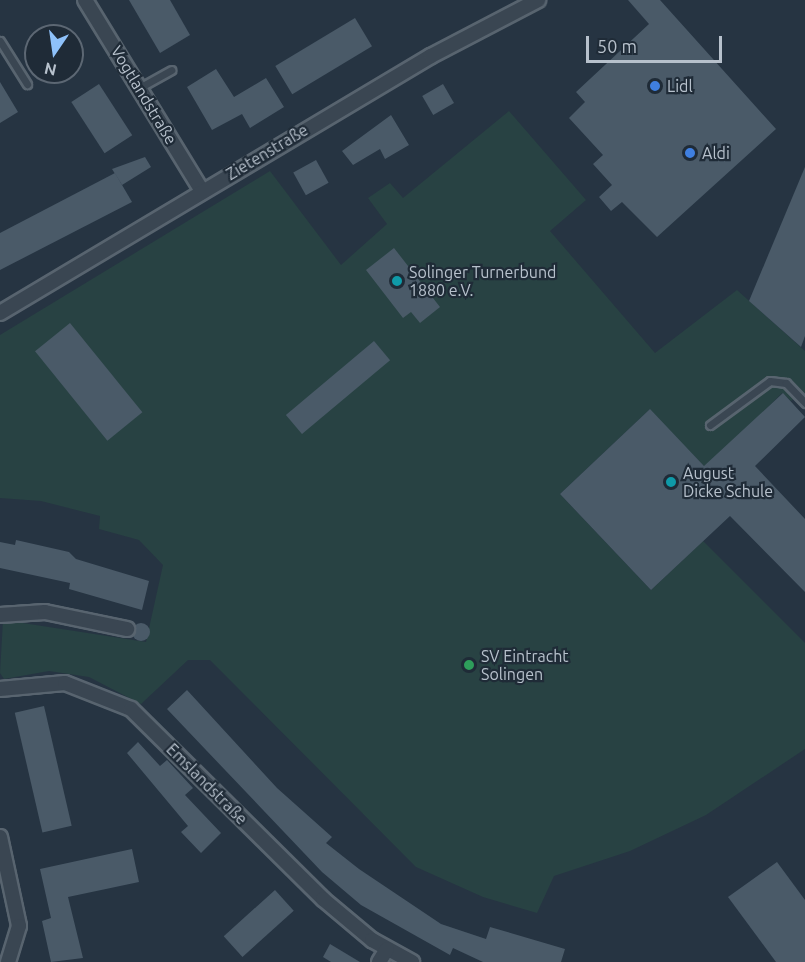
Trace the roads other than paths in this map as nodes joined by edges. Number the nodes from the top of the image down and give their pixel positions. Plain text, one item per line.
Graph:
1 (86, 0) edge
2 (538, 0) edge
3 (0, 41) edge
4 (171, 70) dead end
5 (24, 79) edge
6 (139, 88) junction
7 (202, 191) junction
8 (0, 313) edge
9 (805, 403) edge
10 (710, 425) dead end
11 (0, 615) edge
12 (128, 629) dead end
13 (0, 689) edge
14 (0, 837) edge
15 (387, 949) junction
16 (8, 962) edge
17 (379, 962) edge
18 (412, 962) edge

1 - 6 street, Vogtlandstraße
2 - 7 street, Zietenstraße
3 - 5 lane
4 - 6 lane
6 - 7 street, Vogtlandstraße
7 - 8 street, Zietenstraße
9 - 10 lane
11 - 12 street
13 - 15 street, Emslandstraße
14 - 16 street
15 - 17 street
15 - 18 street, Emslandstraße

